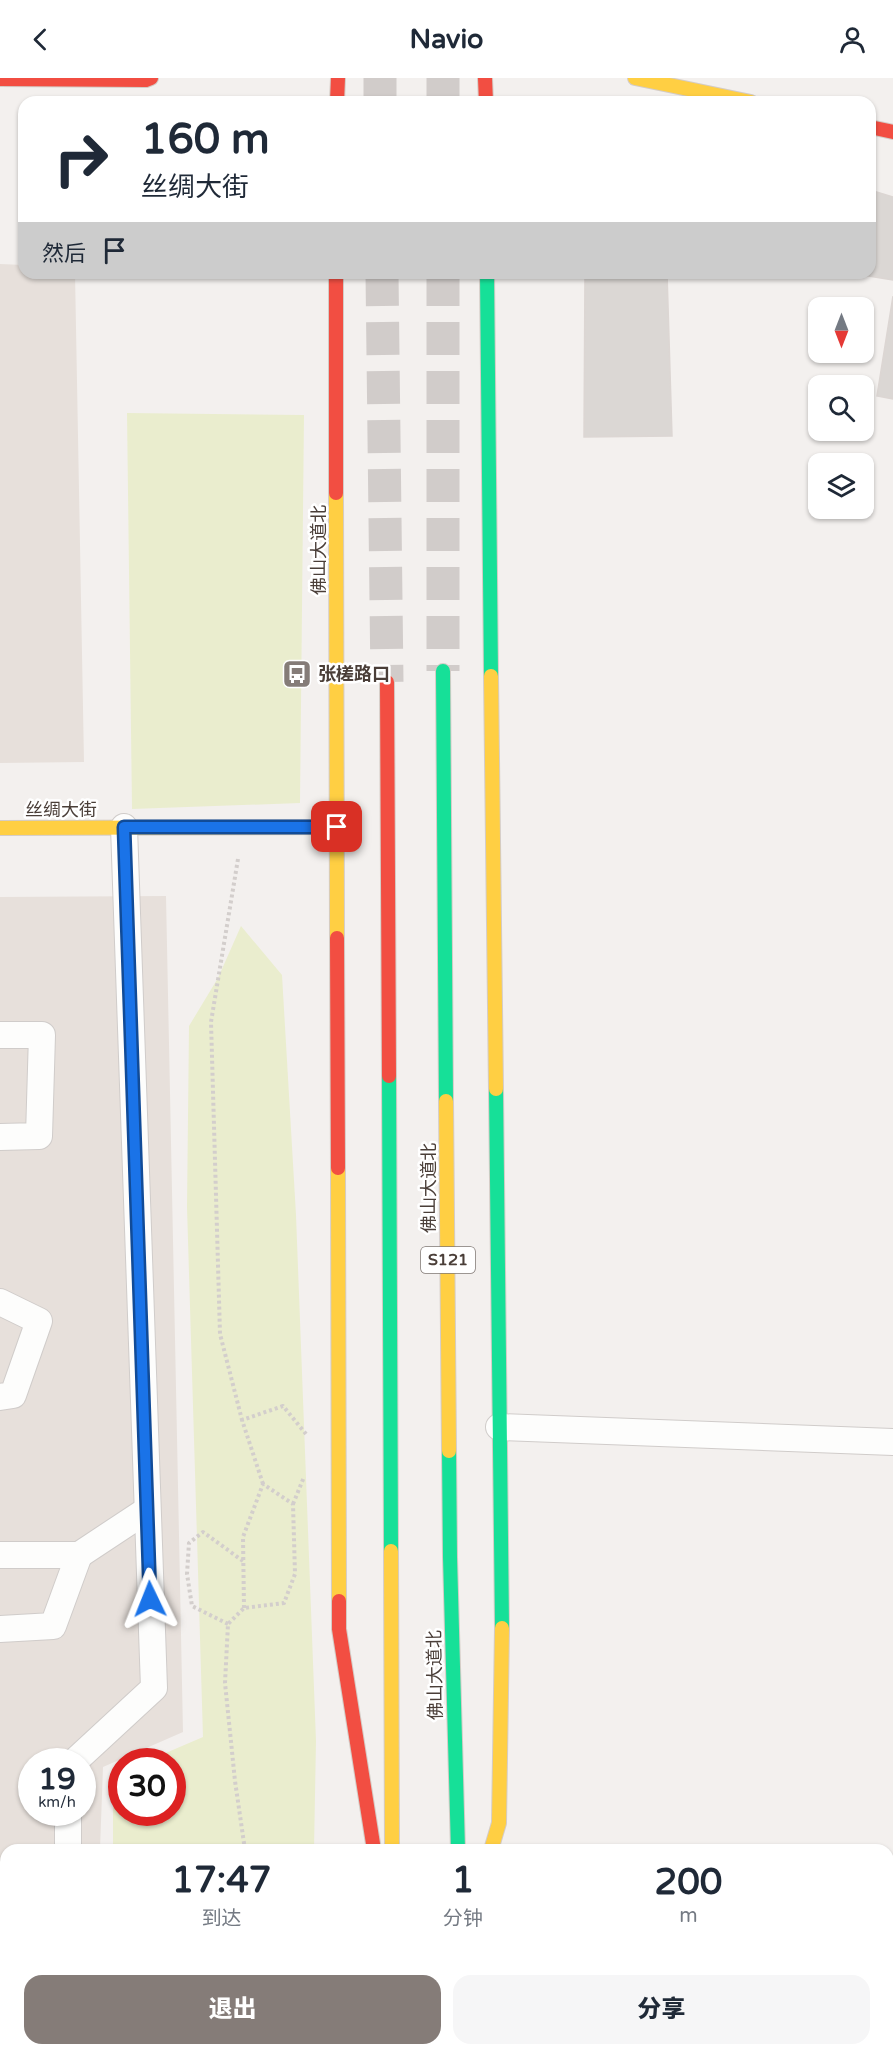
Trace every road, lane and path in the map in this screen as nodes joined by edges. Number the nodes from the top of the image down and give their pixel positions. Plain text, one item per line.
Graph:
1 (151, 78) edge
2 (338, 78) edge
3 (485, 78) edge
4 (635, 78) edge
5 (0, 79) edge
6 (337, 96) edge
7 (486, 96) edge
8 (722, 96) edge
9 (876, 128) edge
10 (893, 132) edge
11 (336, 279) edge
12 (487, 279) edge
13 (443, 671) tunnel mouth
14 (387, 682) tunnel mouth
15 (124, 827) junction
16 (243, 827) junction
17 (337, 827) junction
18 (0, 828) edge
19 (0, 1035) edge
20 (0, 1137) edge
21 (0, 1302) edge
22 (0, 1396) edge
23 (242, 1420) junction
24 (499, 1427) junction
25 (310, 1439) dead end
26 (893, 1442) edge
27 (304, 1475) dead end
28 (263, 1484) junction
29 (292, 1504) junction
30 (147, 1510) junction
31 (0, 1555) edge
32 (80, 1555) junction
33 (243, 1561) junction
34 (244, 1608) junction
35 (228, 1624) junction
36 (0, 1629) edge
37 (89, 1748) edge
38 (68, 1826) edge
39 (68, 1844) edge
40 (244, 1844) edge
41 (373, 1844) edge
42 (392, 1844) edge
43 (458, 1844) edge
44 (494, 1844) edge

1 - 5 main road
2 - 6 main road
3 - 7 main road
4 - 8 main road
9 - 10 main road
11 - 17 main road, 佛山大道北
12 - 24 main road
13 - 43 main road, 佛山大道北 / S121
14 - 42 main road
15 - 16 main road, 丝绸大街
15 - 18 main road, 丝绸大街
15 - 30 street
16 - 17 main road, 丝绸大街
16 - 23 path
17 - 41 main road, 佛山大道北
19 - 20 street
21 - 22 street
23 - 25 path
23 - 28 path
24 - 26 street
24 - 44 main road
27 - 29 path
28 - 29 path
28 - 33 path
29 - 34 path
30 - 32 street
30 - 37 street
31 - 32 street
32 - 36 street
33 - 34 path
33 - 35 path
34 - 35 path
35 - 40 path
38 - 39 street

